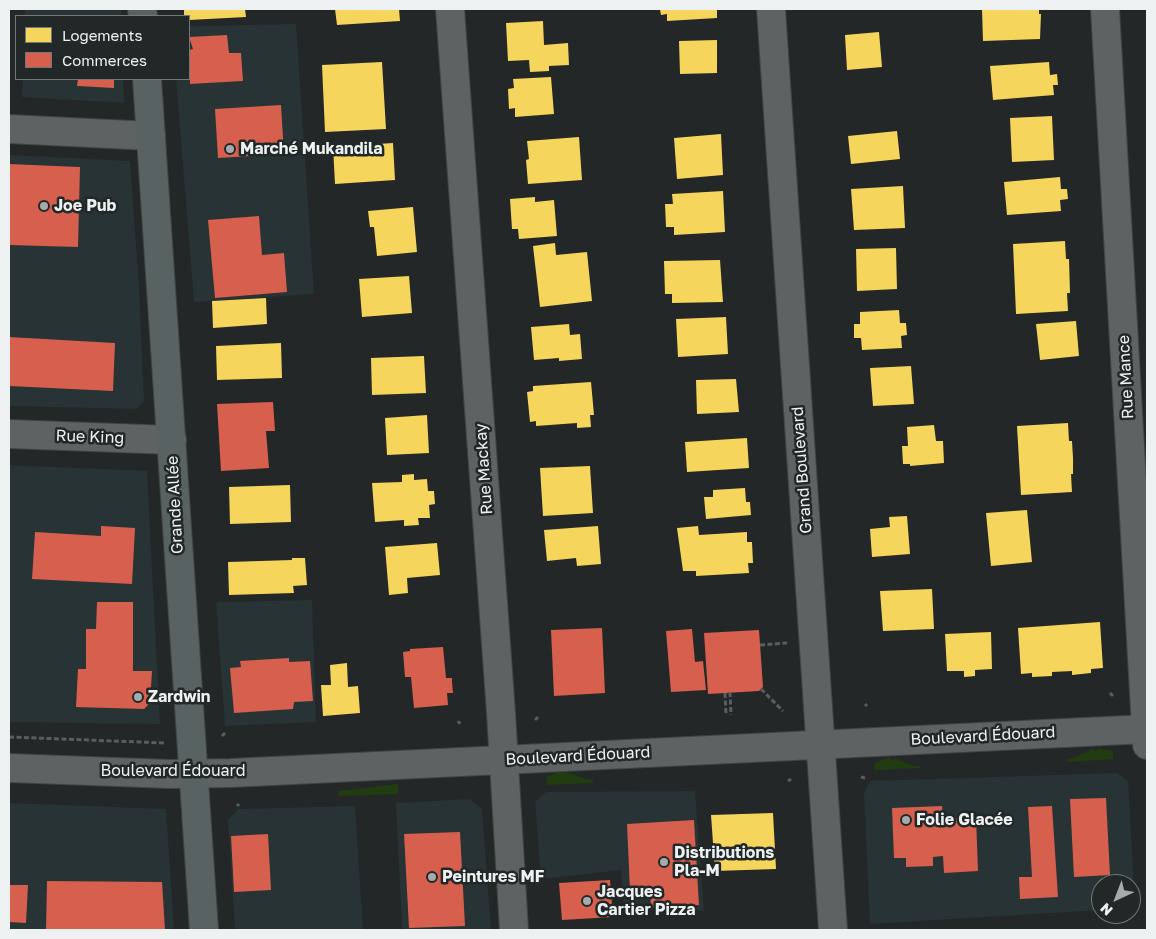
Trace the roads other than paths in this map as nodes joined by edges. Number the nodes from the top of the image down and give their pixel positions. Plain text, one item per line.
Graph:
1 (450, 9) edge
2 (771, 9) edge
3 (1105, 9) edge
4 (147, 80) edge
5 (9, 129) edge
6 (151, 136) junction
7 (9, 434) edge
8 (172, 440) junction
9 (1147, 734) edge
10 (821, 744) junction
11 (504, 760) junction
12 (9, 768) edge
13 (192, 774) junction
14 (204, 930) edge
15 (514, 930) edge
16 (833, 930) edge

1 - 11 street, Rue Mackay
2 - 10 street, Grand Boulevard
3 - 9 street, Rue Mance
4 - 6 main road, Grande Allée
5 - 6 street
6 - 8 main road, Grande Allée
7 - 8 street, Rue King
8 - 13 main road, Grande Allée
9 - 10 street, Boulevard Édouard
10 - 11 street, Boulevard Édouard
10 - 16 street, Grand Boulevard
11 - 13 street, Boulevard Édouard
11 - 15 street, Rue Mackay
12 - 13 street, Boulevard Édouard
13 - 14 main road, Grande Allée

